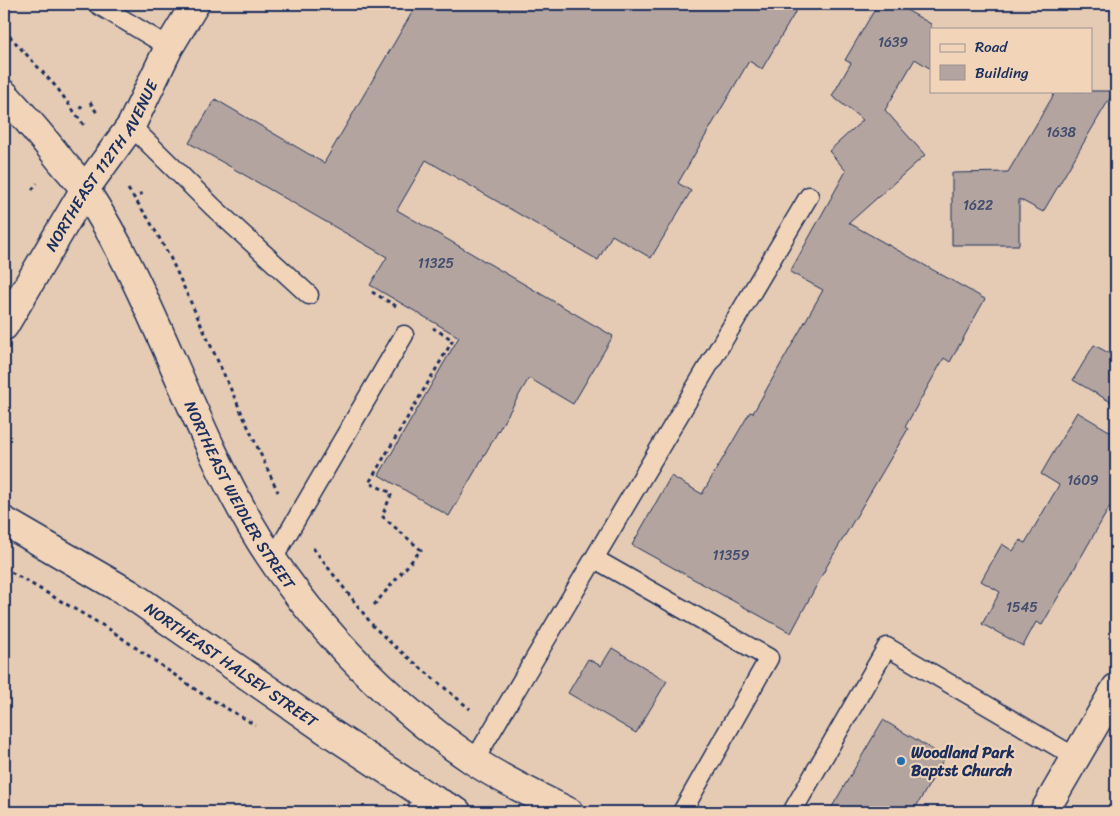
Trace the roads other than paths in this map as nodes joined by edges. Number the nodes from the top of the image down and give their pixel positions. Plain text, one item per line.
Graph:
1 (97, 4) edge
2 (194, 4) edge
3 (169, 47) junction
4 (4, 94) edge
5 (131, 126) junction
6 (85, 190) junction
7 (809, 196) dead end
8 (309, 295) dead end
9 (4, 326) edge
10 (404, 335) dead end
11 (4, 521) edge
12 (273, 559) junction
13 (595, 559) junction
14 (1116, 688) edge
15 (1075, 758) junction
16 (474, 761) junction
17 (421, 804) edge
18 (456, 812) edge
19 (569, 812) edge
20 (682, 812) edge
21 (792, 812) edge
22 (1044, 812) edge

1 - 3 lane
2 - 3 main road, NORTHEAST 112TH AVENUE
3 - 5 main road, NORTHEAST 112TH AVENUE
4 - 6 main road, NORTHEAST WEIDLER STREET
5 - 6 main road, NORTHEAST 112TH AVENUE
5 - 8 lane
6 - 9 main road, NORTHEAST 112TH AVENUE
6 - 12 main road, NORTHEAST WEIDLER STREET
7 - 13 lane
10 - 12 lane
11 - 17 main road, NORTHEAST HALSEY STREET
12 - 16 main road, NORTHEAST WEIDLER STREET
13 - 16 lane
13 - 20 lane
14 - 15 main road
15 - 21 lane
15 - 22 main road
16 - 19 main road, NORTHEAST WEIDLER STREET
17 - 18 main road, NORTHEAST HALSEY STREET

